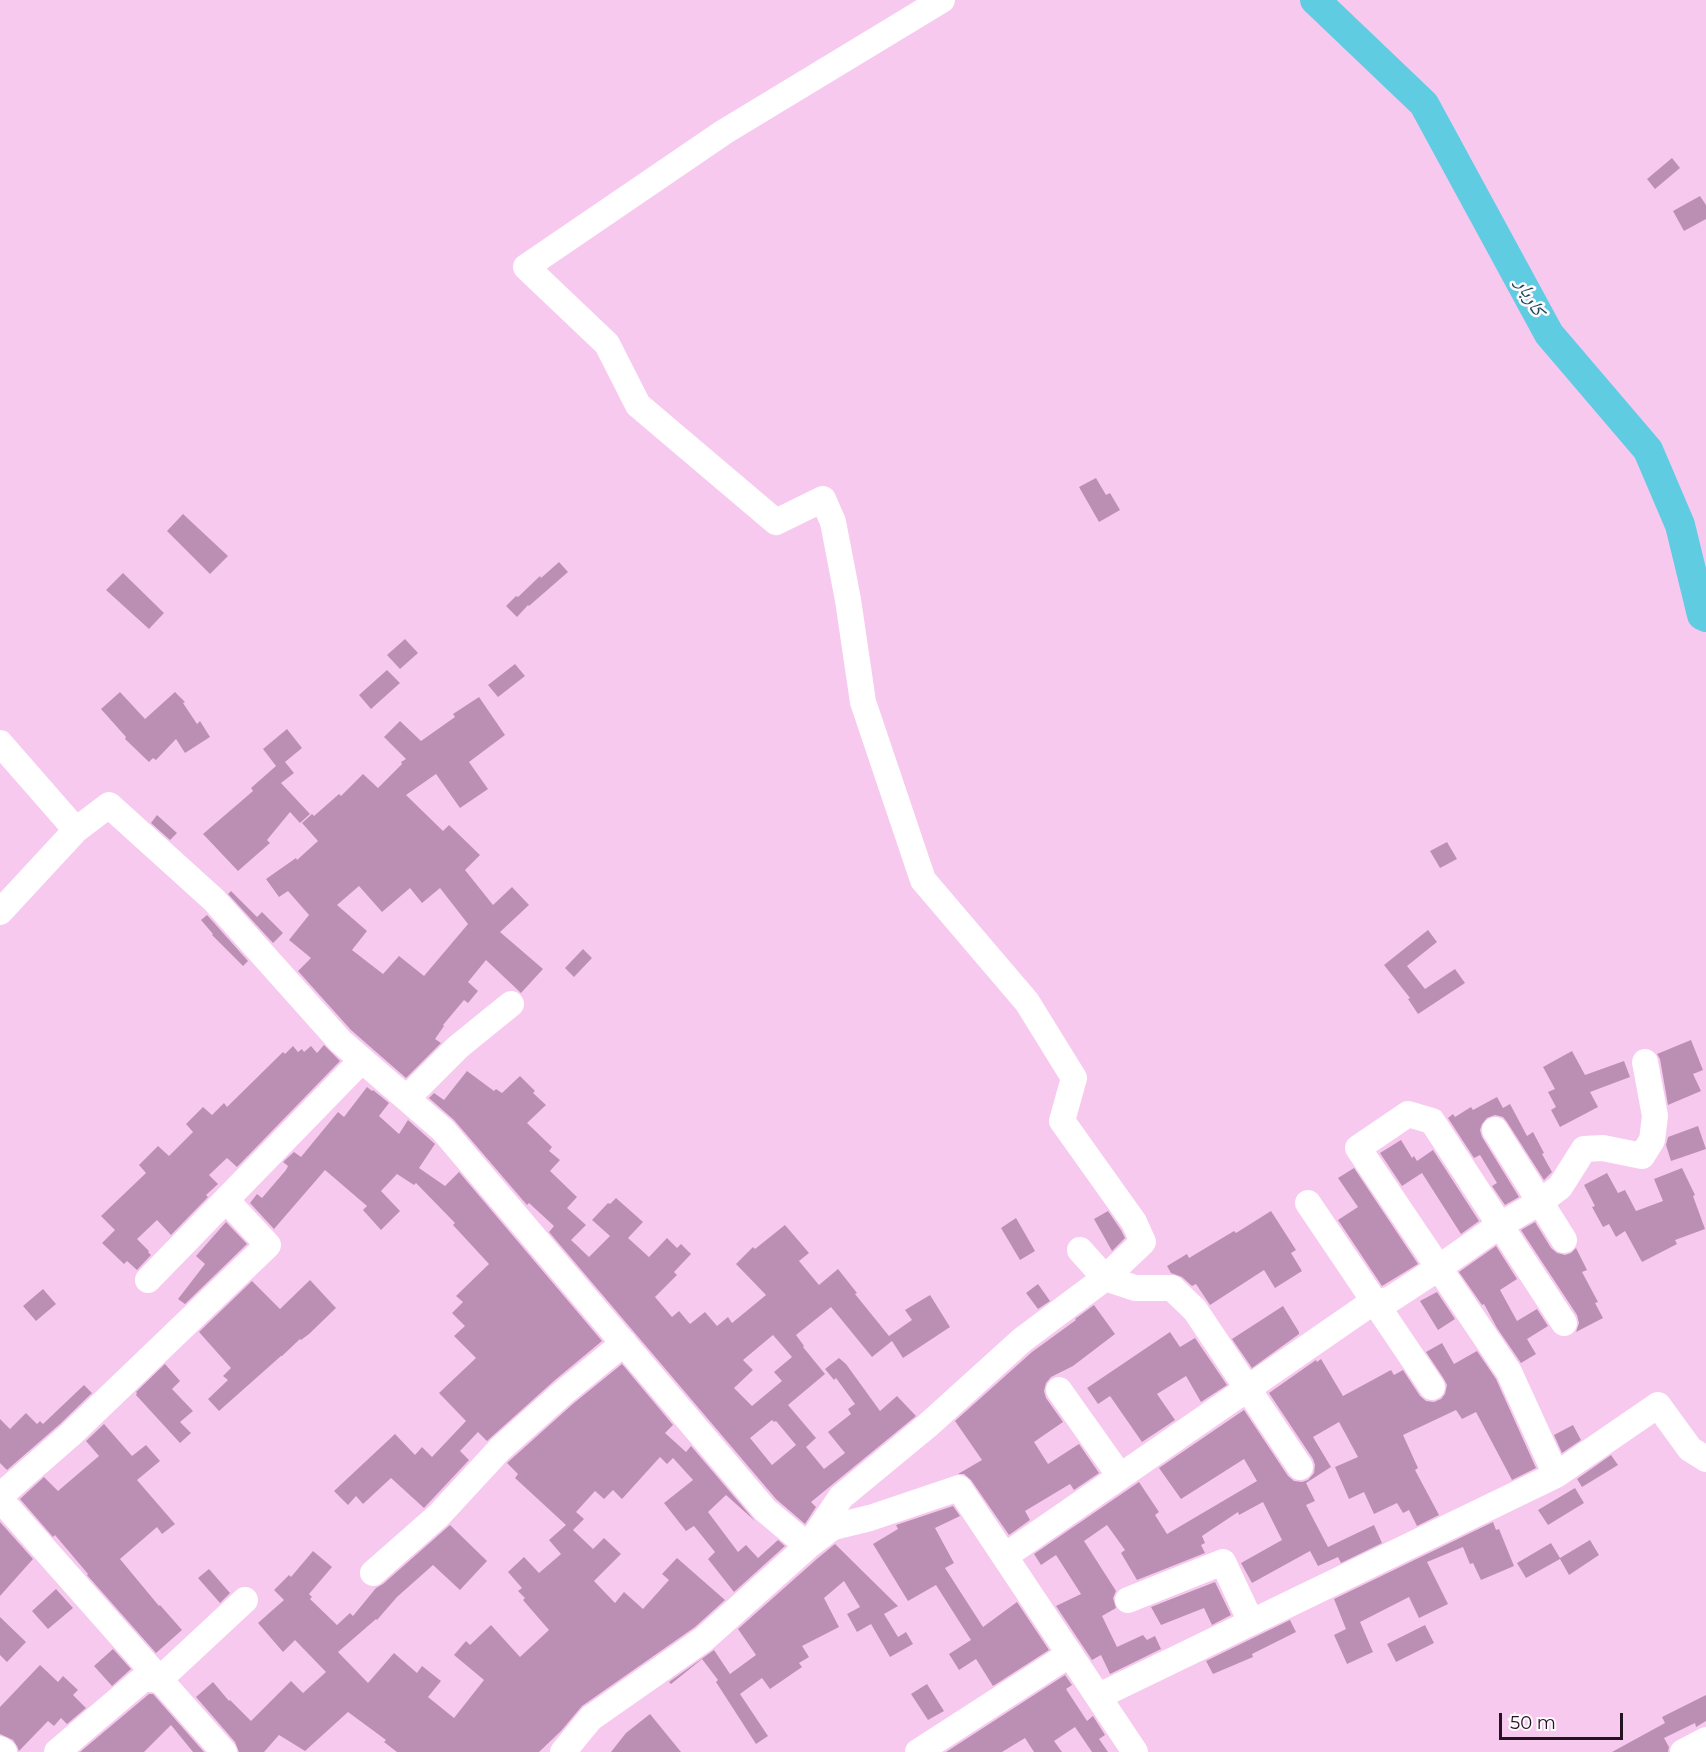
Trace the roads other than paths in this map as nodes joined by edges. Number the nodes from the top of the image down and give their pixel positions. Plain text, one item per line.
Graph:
1 (942, 0) edge
2 (0, 743) edge
3 (76, 830) junction
4 (0, 912) edge
5 (511, 1004) dead end
6 (362, 1060) junction
7 (1645, 1062) dead end
8 (407, 1098) junction
9 (1495, 1130) dead end
10 (225, 1200) junction
11 (1540, 1202) junction
12 (1308, 1203) dead end
13 (1500, 1225) junction
14 (1564, 1240) dead end
15 (1080, 1250) dead end
16 (1440, 1267) junction
17 (1106, 1278) junction
18 (148, 1280) dead end
19 (1376, 1304) junction
20 (1564, 1323) dead end
21 (624, 1343) junction
22 (1432, 1387) dead end
23 (1248, 1388) junction
24 (1059, 1390) dead end
25 (1706, 1459) edge
26 (1300, 1467) dead end
27 (1556, 1475) junction
28 (1120, 1476) junction
29 (0, 1497) edge
30 (808, 1546) junction
31 (1005, 1556) junction
32 (373, 1573) dead end
33 (246, 1600) dead end
34 (1128, 1600) dead end
35 (1251, 1622) junction
36 (1070, 1654) junction
37 (159, 1680) junction
38 (1099, 1696) junction
39 (1706, 1740) edge
40 (0, 1749) edge
41 (4, 1752) edge
42 (57, 1752) edge
43 (224, 1752) edge
44 (562, 1752) edge
45 (918, 1752) edge
46 (1135, 1752) edge
47 (1683, 1752) edge

1 - 17 street
2 - 3 street
3 - 4 street
3 - 6 street
5 - 8 street
6 - 8 street
6 - 10 street
7 - 11 street
8 - 21 street
9 - 11 street
10 - 18 street
10 - 29 street
11 - 13 street
11 - 14 street
12 - 19 street
13 - 16 street
13 - 16 street
13 - 20 street
15 - 17 street
16 - 19 street
16 - 27 street
17 - 23 street
17 - 30 street
19 - 22 street
19 - 23 street
21 - 30 street
21 - 32 street
23 - 26 street
23 - 28 street
24 - 28 street
25 - 27 street
27 - 35 street
28 - 31 street
29 - 37 street
30 - 31 street
30 - 44 street
31 - 36 street
33 - 37 street
34 - 35 street
35 - 38 street
36 - 38 street
36 - 45 street
37 - 42 street
37 - 43 street
38 - 46 street
39 - 47 street
40 - 41 street

